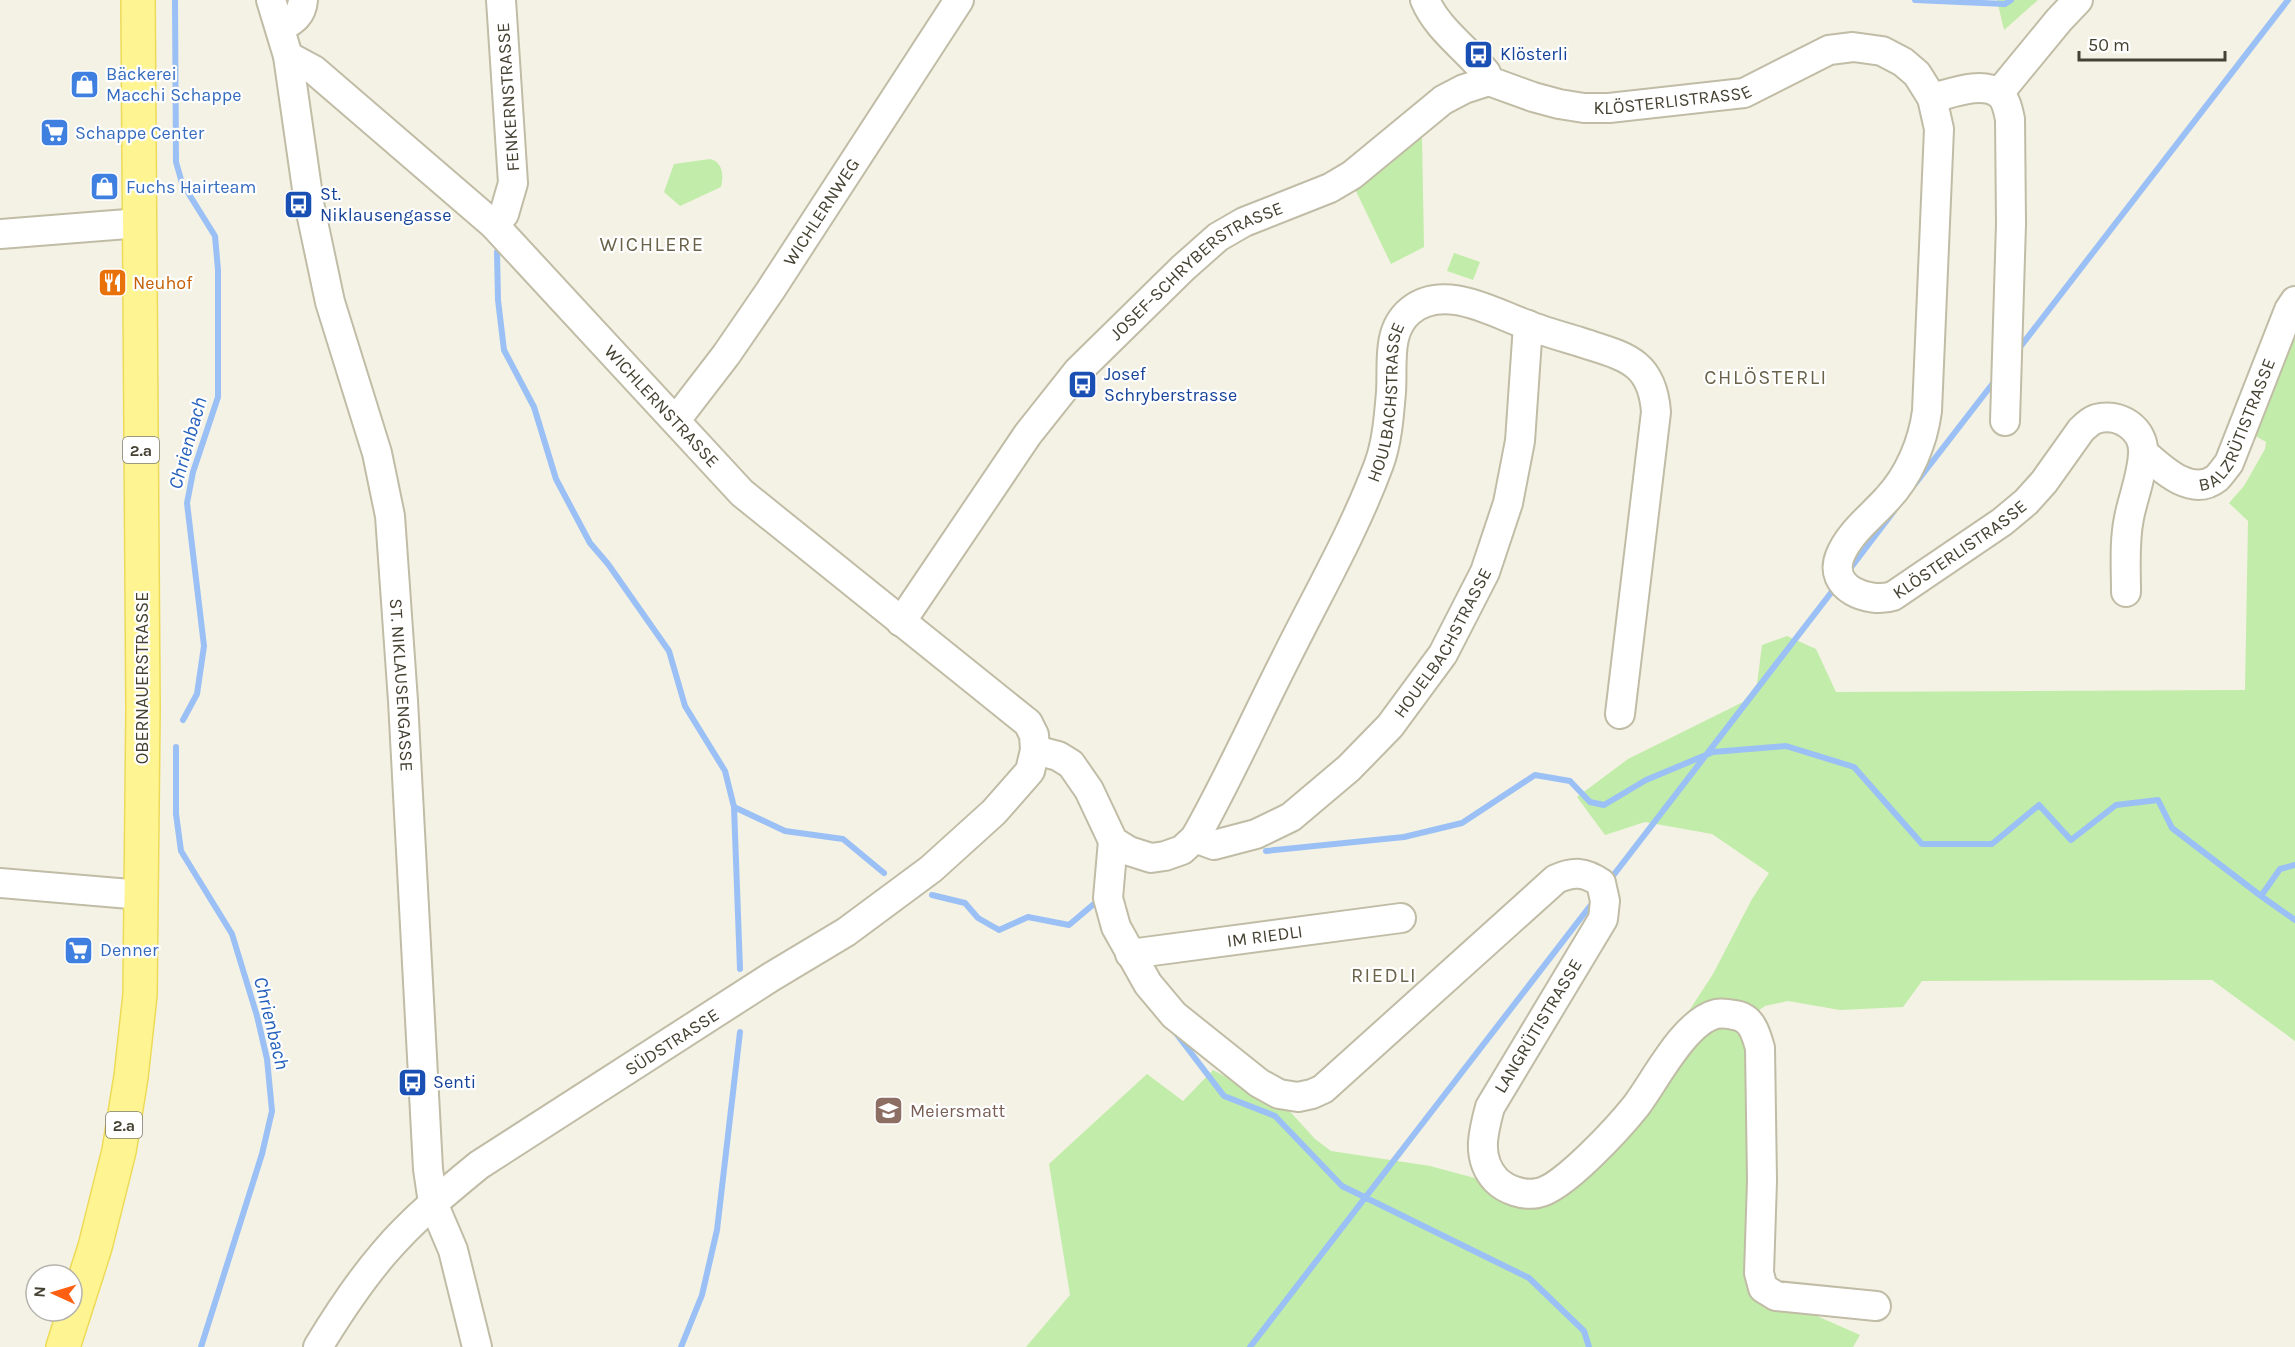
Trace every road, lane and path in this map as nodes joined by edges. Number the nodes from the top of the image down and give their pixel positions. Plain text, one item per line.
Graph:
1 (138, 0) edge
2 (271, 0) edge
3 (303, 0) edge
4 (501, 0) edge
5 (959, 0) edge
6 (1425, 0) edge
7 (2078, 0) edge
8 (280, 28) junction
9 (288, 56) junction
10 (1489, 81) junction
11 (2000, 93) junction
12 (1932, 98) junction
13 (140, 223) junction
14 (494, 225) junction
15 (0, 234) edge
16 (2295, 301) edge
17 (1528, 325) junction
18 (676, 420) junction
19 (2005, 421) dead end
20 (2144, 453) junction
21 (2126, 592) dead end
22 (902, 622) junction
23 (1620, 714) dead end
24 (1035, 750) junction
25 (1195, 838) junction
26 (1113, 841) junction
27 (0, 883) edge
28 (142, 895) junction
29 (1401, 918) dead end
30 (1130, 954) junction
31 (434, 1203) junction
32 (1876, 1306) dead end
33 (63, 1347) edge
34 (318, 1347) edge
35 (477, 1347) edge

1 - 13 main road, OBERNAUERSTRASSE / 2.a
2 - 8 street, ST. NIKLAUSENGASSE
3 - 8 street
4 - 14 street, FENKERNSTRASSE
5 - 18 street, WICHLERNWEG
6 - 10 street
7 - 11 street
8 - 9 street, ST. NIKLAUSENGASSE
9 - 14 street, WICHLERNSTRASSE
9 - 31 street, ST. NIKLAUSENGASSE
10 - 12 street, KLÖSTERLISTRASSE
10 - 22 street, JOSEF-SCHRYBERSTRASSE
11 - 12 street
11 - 19 street
12 - 20 street, KLÖSTERLISTRASSE
13 - 15 street
13 - 28 main road, OBERNAUERSTRASSE / 2.a
14 - 18 street, WICHLERNSTRASSE
16 - 20 street, BALZRÜTISTRASSE
17 - 23 street, HOULBACHSTRASSE
17 - 25 street, HOUELBACHSTRASSE
17 - 25 street, HOULBACHSTRASSE
18 - 22 street, WICHLERNSTRASSE
20 - 21 street
22 - 24 street, WICHLERNSTRASSE
24 - 26 street
24 - 31 street, SÜDSTRASSE
25 - 26 street, HOULBACHSTRASSE
26 - 30 street, LANGRÜTISTRASSE
27 - 28 street
28 - 33 main road, OBERNAUERSTRASSE / 2.a
29 - 30 street, IM RIEDLI
30 - 32 street, LANGRÜTISTRASSE
31 - 34 street, SÜDSTRASSE
31 - 35 street, ST. NIKLAUSENGASSE

